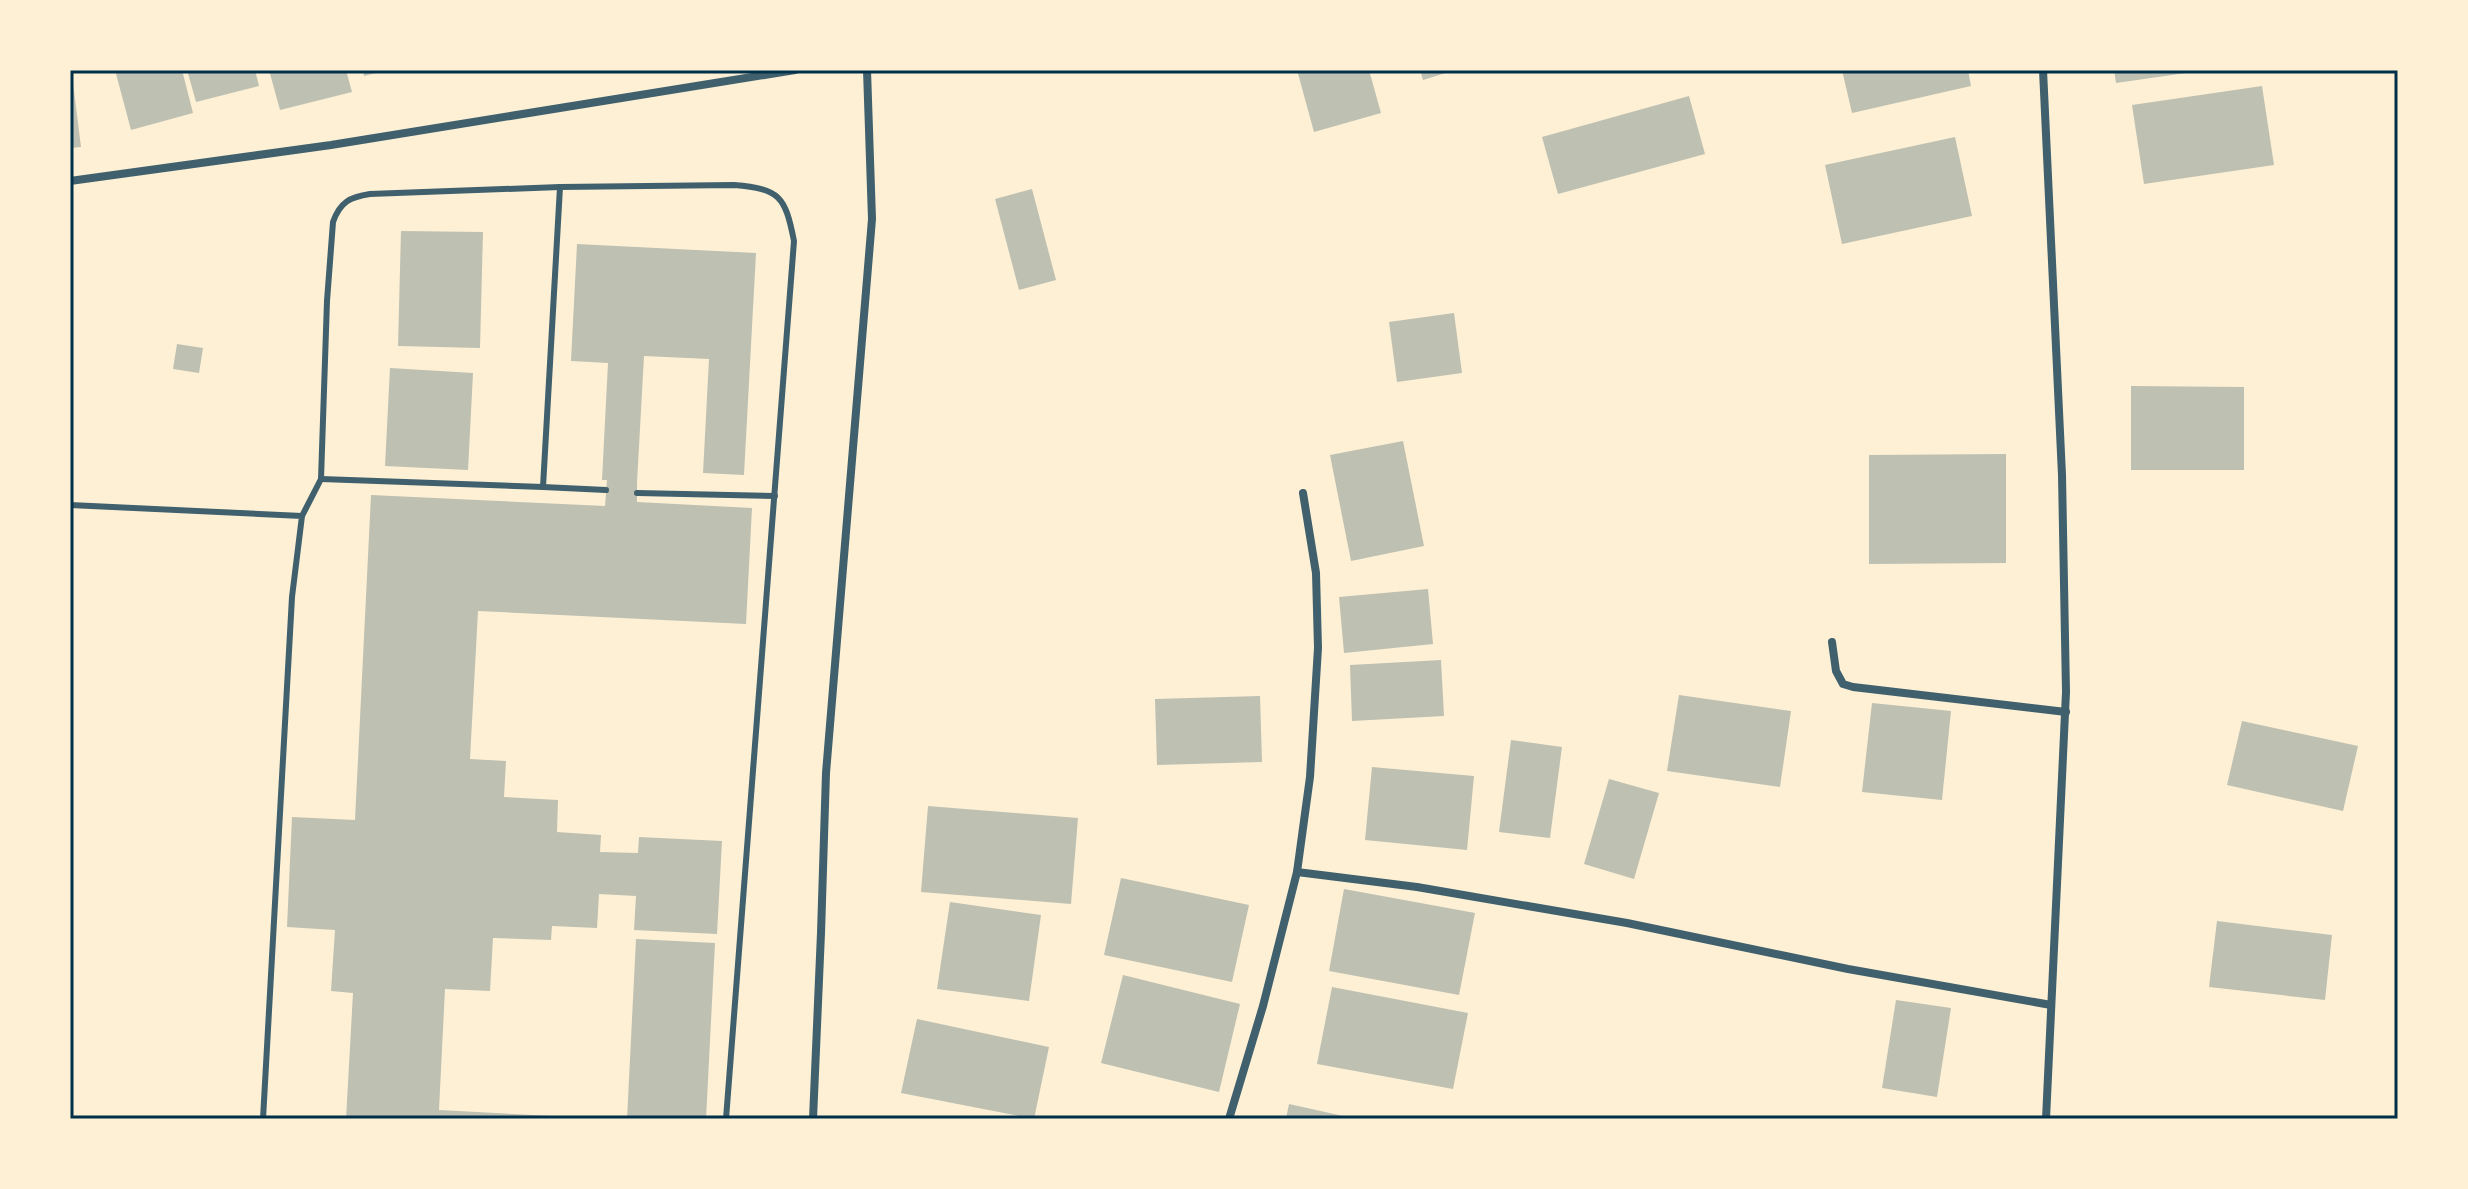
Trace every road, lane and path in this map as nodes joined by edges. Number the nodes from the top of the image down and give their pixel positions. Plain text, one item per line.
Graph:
1 (795, 70) edge
2 (867, 70) edge
3 (2043, 70) edge
4 (70, 181) edge
5 (560, 187) junction
6 (321, 479) junction
7 (543, 487) junction
8 (606, 490) dead end
9 (637, 493) dead end
10 (1303, 493) dead end
11 (775, 496) junction
12 (70, 505) edge
13 (302, 516) junction
14 (1832, 642) dead end
15 (2066, 712) junction
16 (1297, 872) junction
17 (2051, 1005) junction
18 (263, 1119) edge
19 (726, 1119) edge
20 (813, 1119) edge
21 (1229, 1119) edge
22 (2046, 1119) edge

1 - 4 street
2 - 20 street
3 - 15 street
5 - 6 lane
5 - 7 lane
5 - 11 lane
6 - 7 lane
6 - 13 lane
7 - 8 lane
9 - 11 lane
10 - 16 street
11 - 19 lane
12 - 13 lane
13 - 18 lane
14 - 15 street
15 - 17 street
16 - 17 street
16 - 21 street
17 - 22 street

